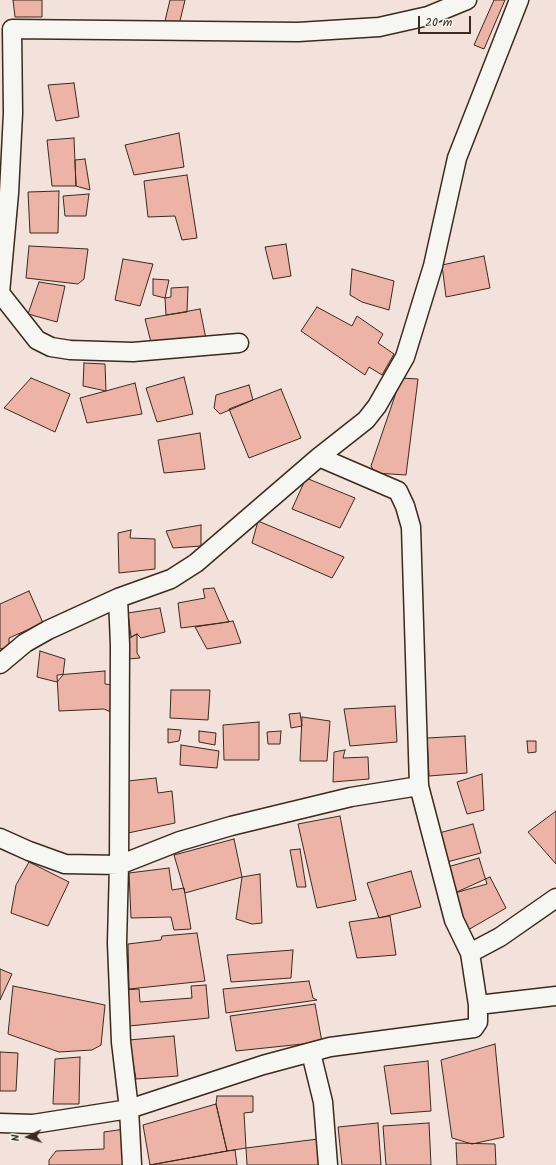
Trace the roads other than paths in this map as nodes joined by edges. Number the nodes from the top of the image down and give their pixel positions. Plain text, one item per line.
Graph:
1 (467, 0) edge
2 (519, 0) edge
3 (6, 29) edge
4 (0, 293) edge
5 (239, 343) dead end
6 (319, 457) junction
7 (118, 598) junction
8 (0, 664) edge
9 (419, 786) junction
10 (0, 838) edge
11 (119, 865) junction
12 (556, 898) edge
13 (470, 953) junction
14 (556, 996) edge
15 (478, 1005) junction
16 (311, 1053) junction
17 (129, 1109) junction
18 (0, 1122) edge
19 (132, 1165) edge
20 (328, 1165) edge

1 - 3 street
2 - 6 street
3 - 4 street
4 - 5 street
6 - 7 street
6 - 9 street
7 - 8 street
7 - 11 street
9 - 11 street
9 - 13 street
10 - 11 street
11 - 17 street
12 - 13 street
13 - 15 street
14 - 15 street
15 - 16 street
16 - 17 street
16 - 20 street
17 - 18 street
17 - 19 street

